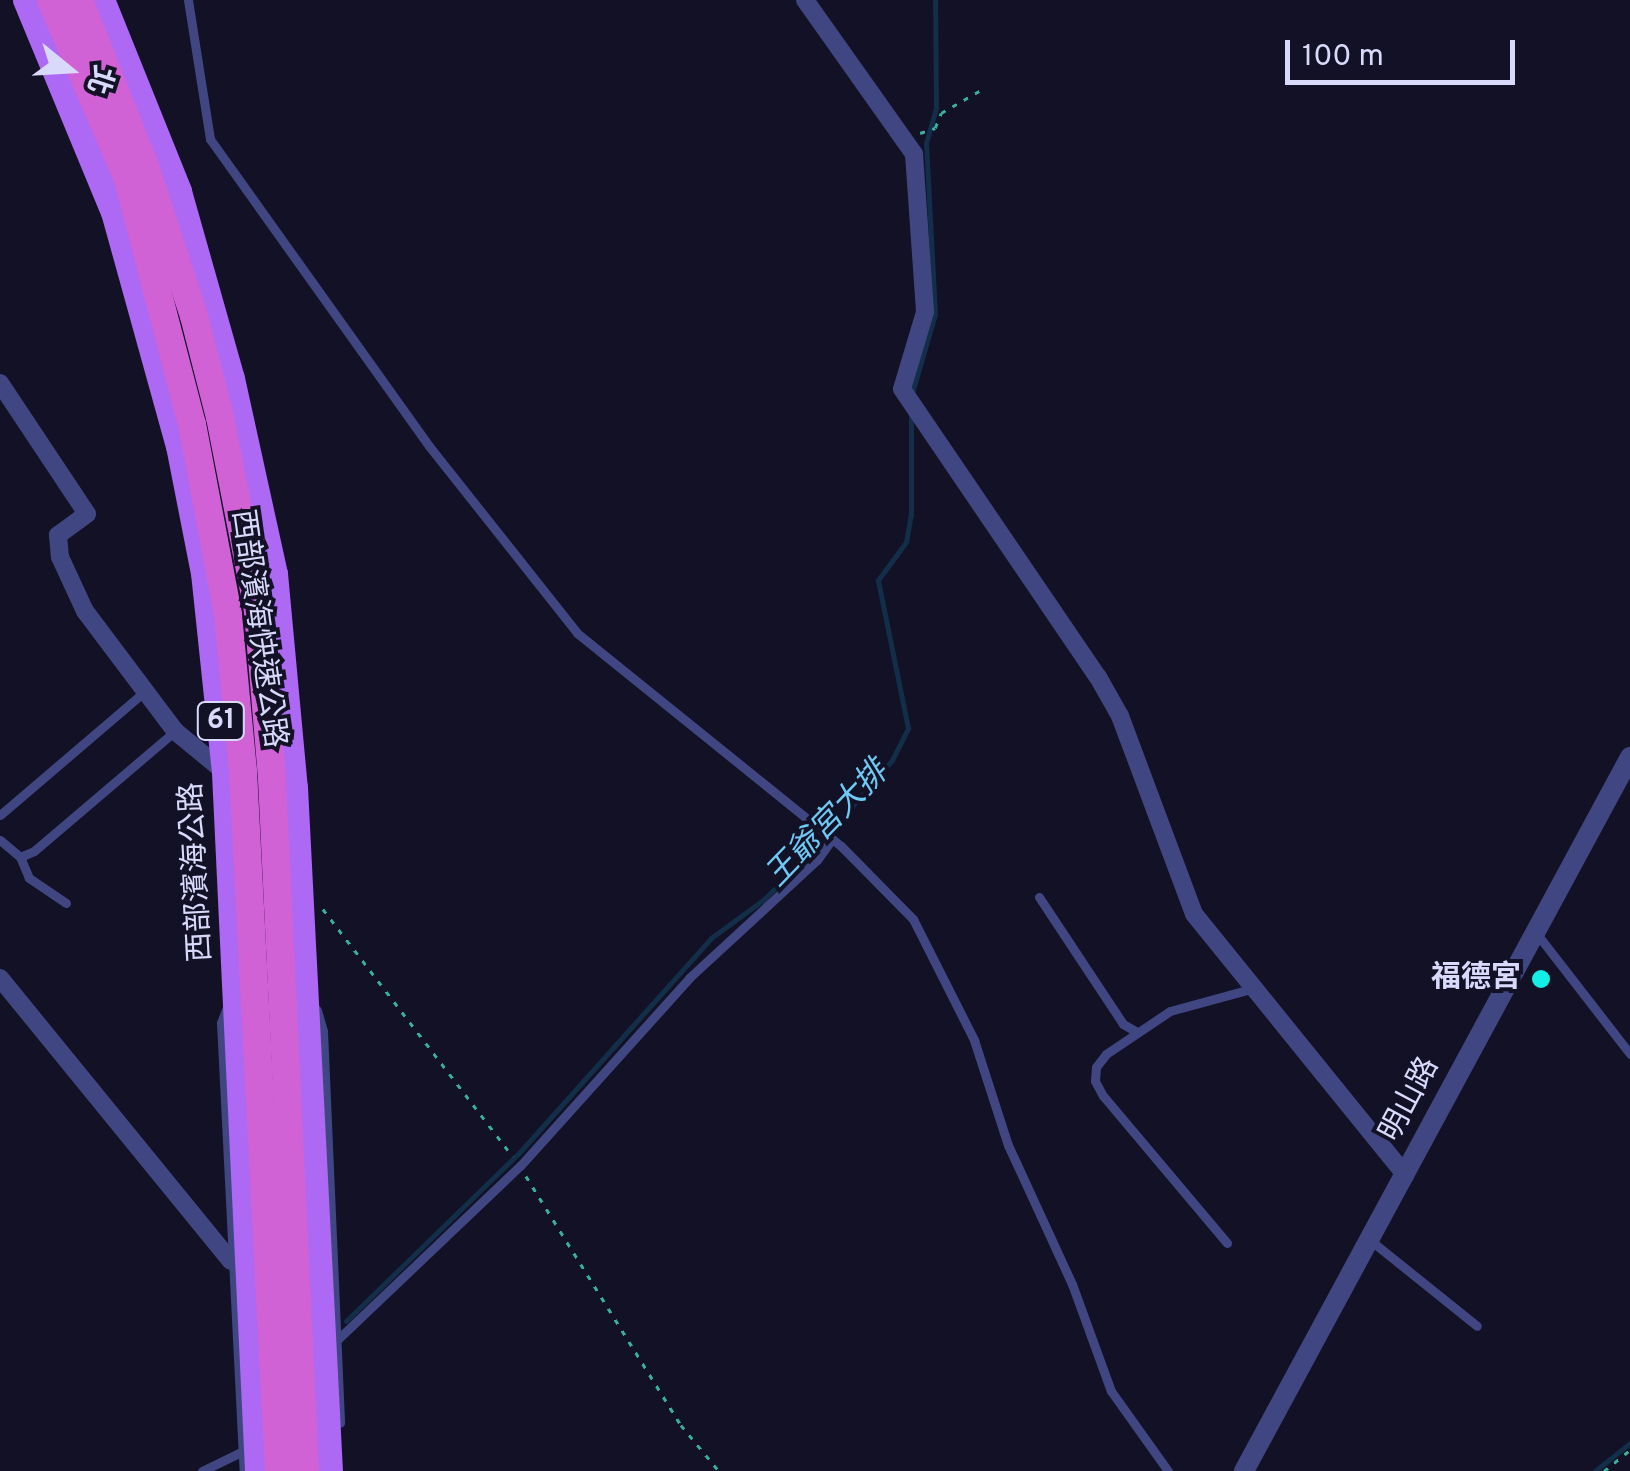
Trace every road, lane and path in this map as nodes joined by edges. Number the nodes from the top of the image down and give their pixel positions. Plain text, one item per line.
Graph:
1 (27, 0) edge
2 (51, 0) edge
3 (79, 0) edge
4 (101, 0) edge
5 (188, 0) edge
6 (806, 0) edge
7 (981, 90) dead end
8 (916, 134) dead end
9 (0, 383) edge
10 (143, 694) junction
11 (175, 731) junction
12 (1630, 757) edge
13 (226, 774) junction
14 (0, 815) edge
15 (832, 838) junction
16 (0, 840) edge
17 (20, 857) junction
18 (1039, 897) dead end
19 (66, 903) dead end
20 (322, 907) dead end
21 (1536, 932) junction
22 (304, 969) junction
23 (0, 978) edge
24 (236, 980) junction
25 (1254, 988) junction
26 (1137, 1032) junction
27 (1630, 1054) edge
28 (510, 1153) dead end
29 (520, 1166) junction
30 (1405, 1175) junction
31 (1370, 1240) junction
32 (1227, 1242) dead end
33 (231, 1261) junction
34 (1477, 1326) dead end
35 (336, 1340) junction
36 (341, 1434) dead end
37 (1630, 1450) edge
38 (251, 1461) edge
39 (202, 1471) edge
40 (244, 1471) edge
41 (279, 1471) edge
42 (306, 1471) edge
43 (329, 1471) edge
44 (719, 1471) edge
45 (1168, 1471) edge
46 (1244, 1471) edge
47 (1604, 1471) edge

1 - 13 main road, 西部濱海公路 / 61
2 - 41 highway, 西部濱海快速公路 / 61
3 - 42 highway, 西部濱海快速公路 / 61
4 - 22 main road, 61
5 - 15 lane
6 - 25 street
7 - 8 path
9 - 10 street
10 - 11 street
10 - 14 lane
11 - 13 street
11 - 17 lane
12 - 21 street, 明山路
13 - 24 main road, 西部濱海公路 / 61
15 - 29 lane
15 - 45 lane
16 - 17 lane
17 - 19 lane
18 - 26 lane
20 - 28 path
21 - 27 lane
21 - 30 street, 明山路
22 - 35 lane
22 - 43 main road, 61
23 - 33 street
24 - 33 lane
24 - 38 main road, 西部濱海公路 / 61
25 - 26 lane
25 - 30 street
26 - 32 lane
29 - 35 lane
29 - 44 path
30 - 31 street, 明山路
31 - 34 lane
31 - 46 street, 明山路
33 - 38 lane
35 - 36 lane
37 - 47 path
38 - 39 lane
38 - 40 lane

